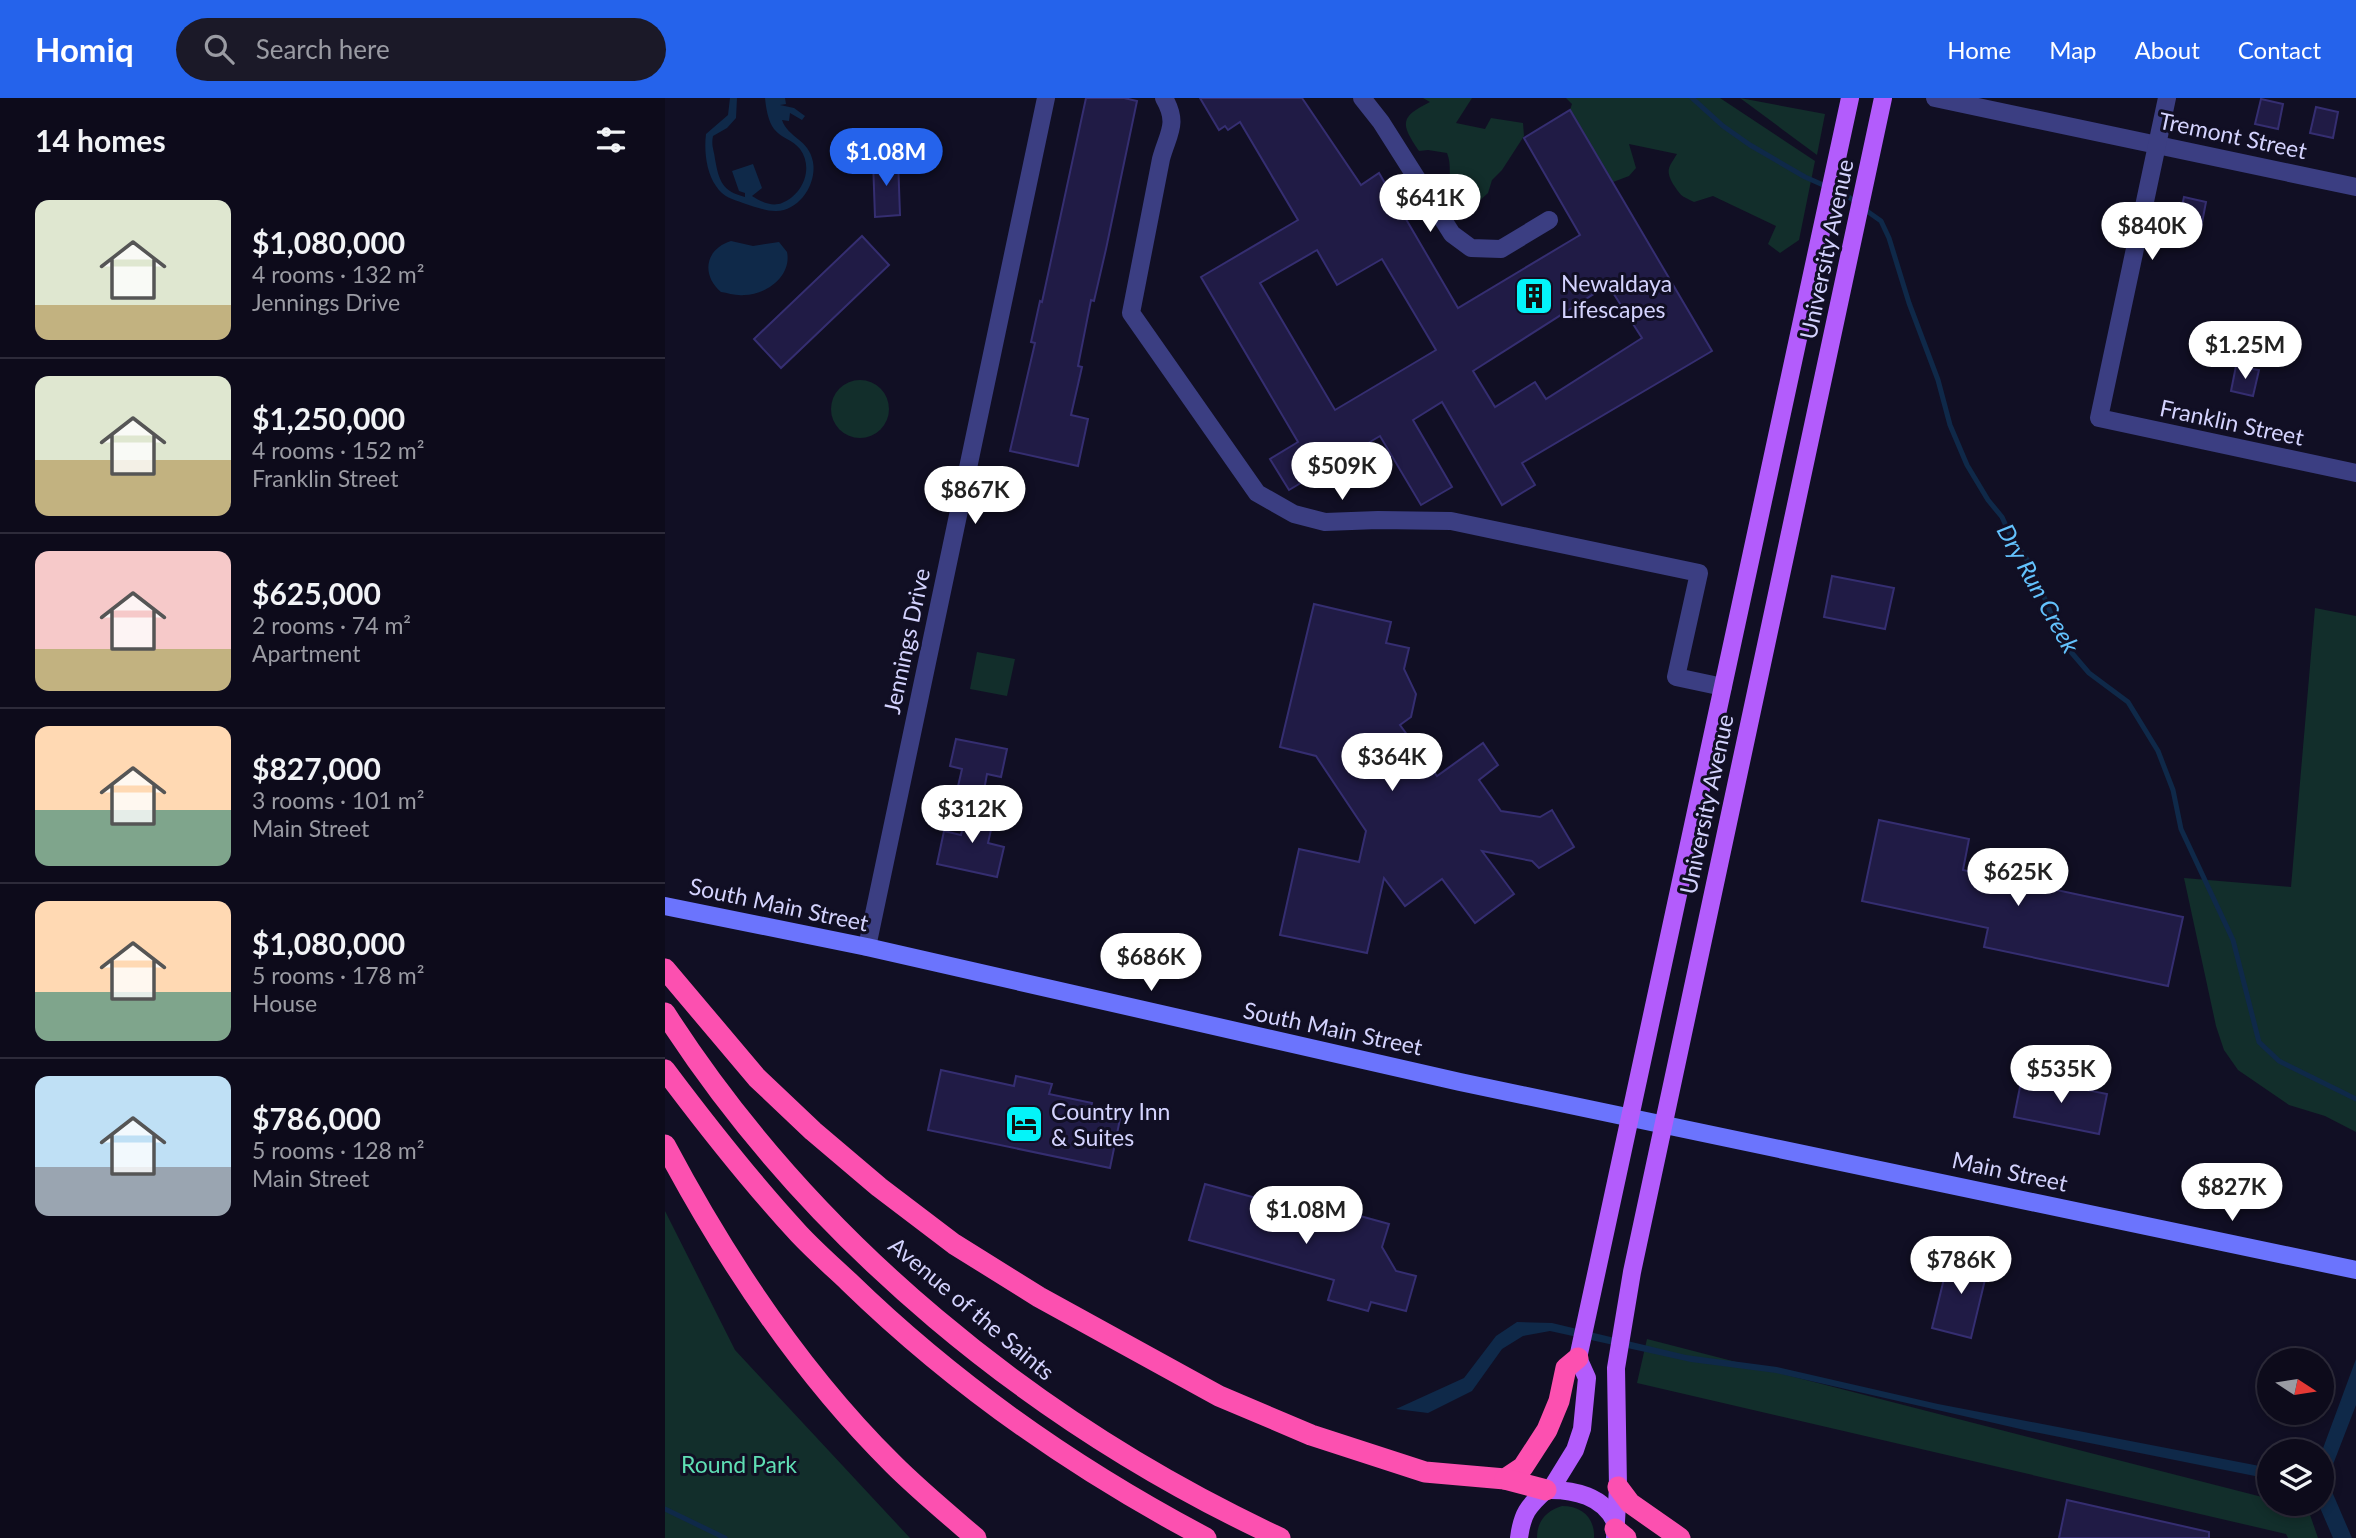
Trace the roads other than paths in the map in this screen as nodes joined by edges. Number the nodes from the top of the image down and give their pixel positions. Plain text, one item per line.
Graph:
1 (1046, 98) edge
2 (1164, 98) edge
3 (1362, 98) edge
4 (1850, 98) edge
5 (1883, 98) edge
6 (1935, 98) edge
7 (2167, 98) edge
8 (2157, 144) junction
9 (2356, 187) edge
10 (1549, 220) dead end
11 (2356, 473) edge
12 (1723, 687) junction
13 (665, 906) edge
14 (867, 947) junction
15 (666, 971) edge
16 (665, 1013) edge
17 (665, 1070) edge
18 (1630, 1117) junction
19 (1663, 1124) junction
20 (665, 1145) edge
21 (2353, 1268) edge
22 (1578, 1358) junction
23 (1505, 1479) junction
24 (1618, 1488) junction
25 (1549, 1490) junction
26 (1618, 1532) edge
27 (976, 1538) edge
28 (1206, 1538) edge
29 (1280, 1538) edge
30 (1518, 1538) edge
31 (1680, 1538) edge

1 - 14 street, Jennings Drive
2 - 12 street
3 - 10 street
4 - 12 main road, University Avenue
5 - 19 main road, University Avenue
6 - 8 street, Tremont Street
7 - 8 street
8 - 9 street, Tremont Street
8 - 11 street, Franklin Street
12 - 18 main road, University Avenue
13 - 14 street, South Main Street
14 - 18 street, South Main Street
15 - 23 highway
16 - 29 highway, Avenue of the Saints
17 - 28 highway
18 - 19 street, South Main Street
18 - 22 main road, University Avenue
19 - 21 street, Main Street
19 - 24 main road, University Avenue
20 - 27 highway
22 - 23 highway
22 - 25 main road, University Avenue
23 - 25 highway
24 - 26 main road, University Avenue
24 - 31 highway
25 - 26 main road, University Avenue
25 - 30 main road, University Avenue

